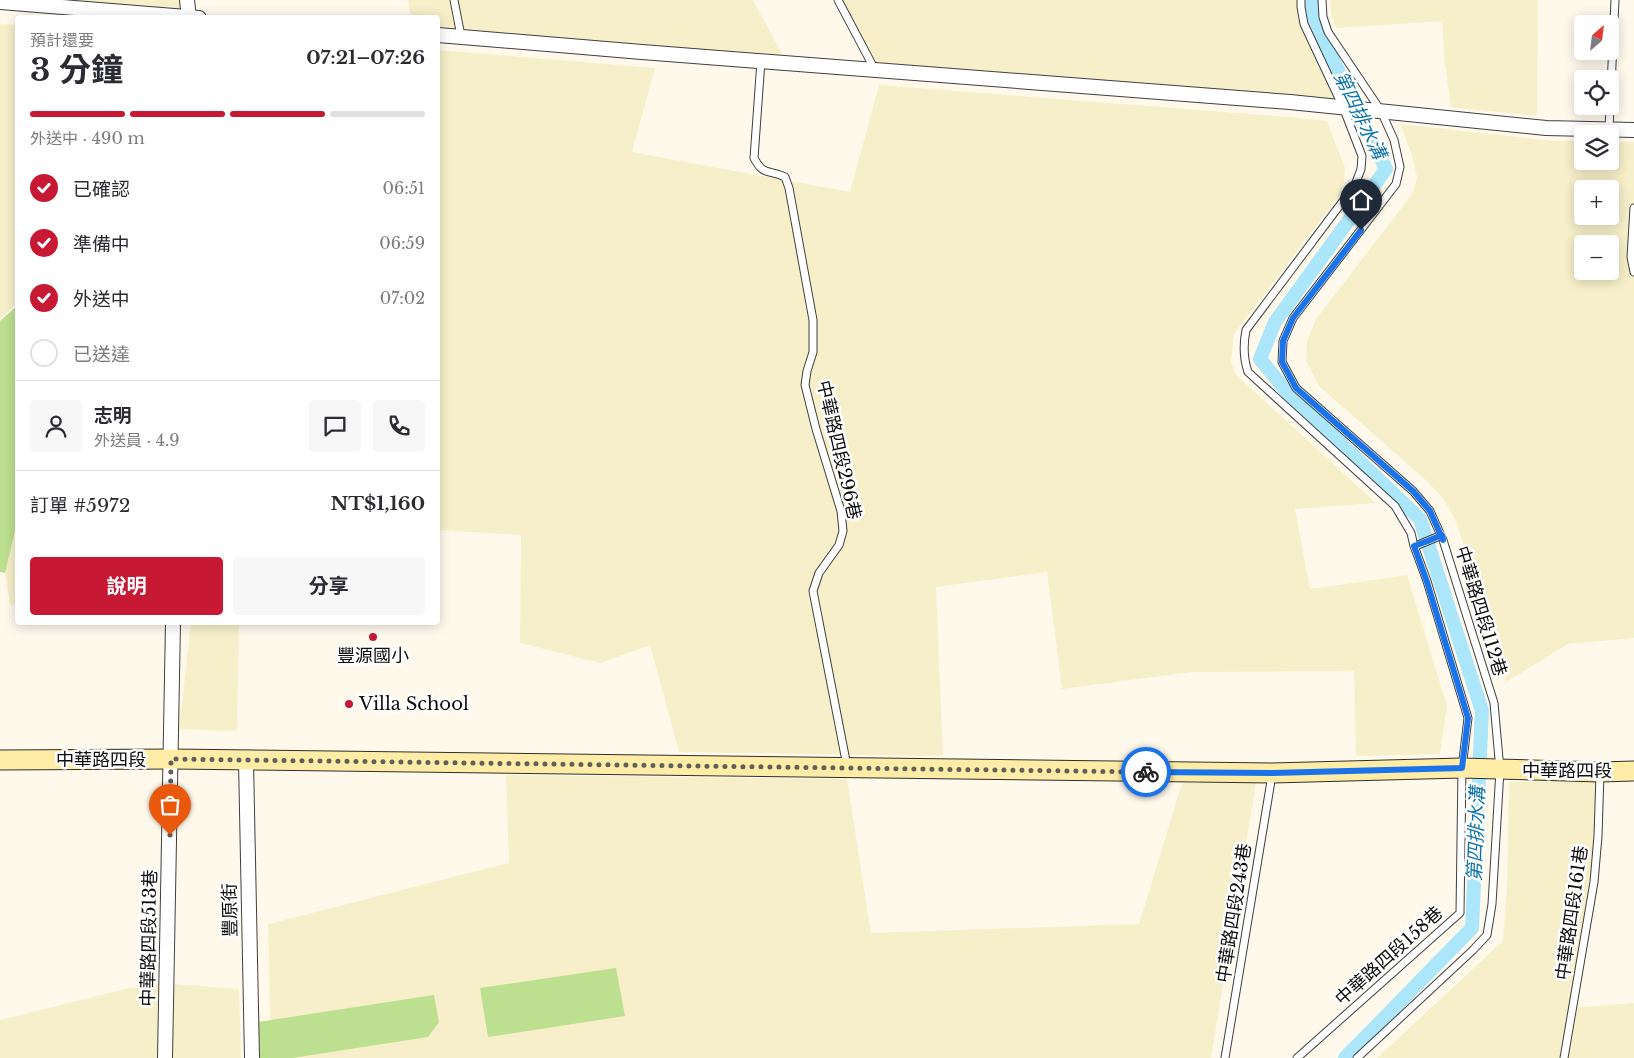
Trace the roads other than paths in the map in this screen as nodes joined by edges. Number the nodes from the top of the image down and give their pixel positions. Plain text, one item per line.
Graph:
1 (187, 0) edge
2 (454, 0) edge
3 (838, 0) edge
4 (1302, 0) edge
5 (1322, 0) edge
6 (1615, 0) edge
7 (0, 2) edge
8 (167, 15) edge
9 (192, 15) edge
10 (440, 34) edge
11 (461, 36) junction
12 (761, 61) junction
13 (875, 70) junction
14 (1348, 108) junction
15 (1376, 110) junction
16 (1609, 125) edge
17 (1574, 128) edge
18 (1619, 129) edge
19 (1634, 130) edge
20 (1634, 208) edge
21 (1634, 272) edge
22 (1442, 537) junction
23 (1416, 545) junction
24 (173, 625) edge
25 (171, 759) junction
26 (0, 760) edge
27 (246, 761) junction
28 (1462, 768) junction
29 (848, 769) junction
30 (1500, 770) junction
31 (1634, 771) edge
32 (1600, 772) junction
33 (1272, 773) junction
34 (165, 1058) edge
35 (252, 1058) edge
36 (1225, 1058) edge
37 (1298, 1058) edge
38 (1357, 1058) edge
39 (1564, 1058) edge

1 - 9 street
2 - 11 lane
3 - 13 lane
4 - 14 lane, 中華路四段158巷
5 - 15 lane, 中華路四段112巷
6 - 16 lane
7 - 8 street
10 - 11 street
11 - 12 street
12 - 13 street
12 - 29 lane, 中華路四段296巷
13 - 14 street
14 - 15 street
14 - 23 lane, 中華路四段158巷
15 - 17 street
15 - 22 lane, 中華路四段112巷
18 - 19 street
20 - 21 lane
22 - 23 lane, bridge
22 - 30 lane, 中華路四段112巷
23 - 28 lane, 中華路四段158巷
24 - 25 street, 中華路四段513巷
25 - 26 street, 中華路四段
25 - 27 street, 中華路四段
25 - 34 street, 中華路四段513巷
27 - 29 street, 中華路四段
27 - 35 street, 豐原街
28 - 30 street, 中華路四段
28 - 33 street, 中華路四段
28 - 37 lane, 中華路四段158巷
29 - 33 street, 中華路四段
30 - 32 street, 中華路四段
30 - 38 lane, 中華路四段112巷
31 - 32 street, 中華路四段
32 - 39 lane, 中華路四段161巷
33 - 36 lane, 中華路四段243巷

